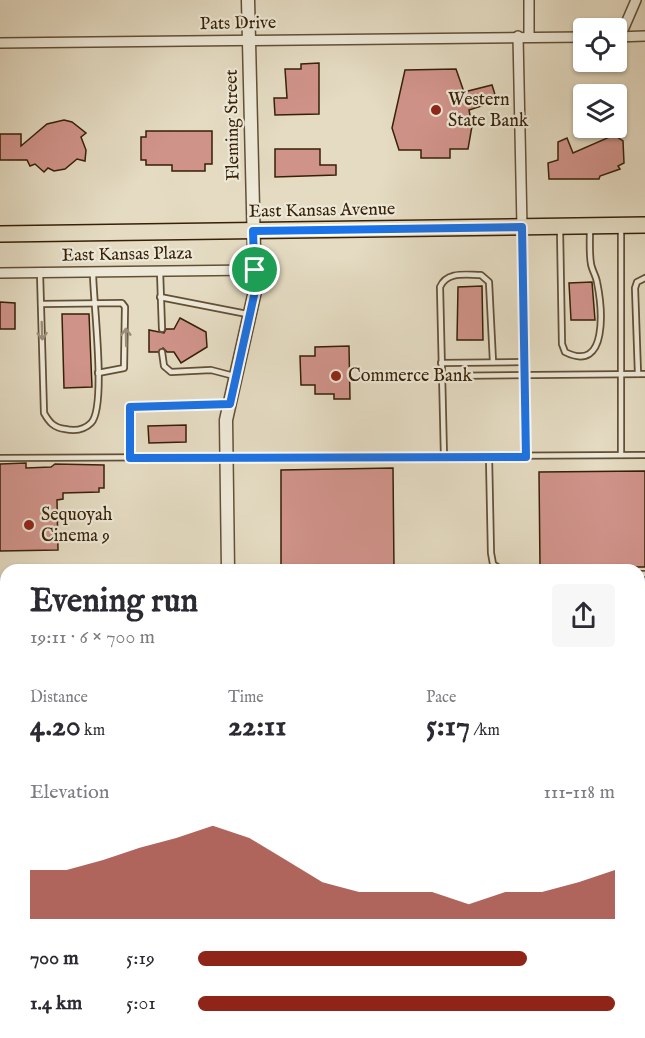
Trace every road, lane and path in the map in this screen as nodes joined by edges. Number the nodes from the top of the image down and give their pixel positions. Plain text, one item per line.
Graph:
1 (248, 0) edge
2 (529, 0) edge
3 (636, 0) edge
4 (627, 18) edge
5 (519, 36) junction
6 (645, 36) edge
7 (529, 37) junction
8 (573, 37) edge
9 (627, 37) edge
10 (249, 40) junction
11 (0, 43) edge
12 (621, 225) junction
13 (645, 225) edge
14 (560, 226) junction
15 (590, 226) junction
16 (522, 227) junction
17 (253, 231) junction
18 (0, 234) edge
19 (255, 270) junction
20 (160, 271) junction
21 (93, 272) junction
22 (0, 273) edge
23 (40, 273) junction
24 (645, 278) edge
25 (160, 297) junction
26 (94, 303) junction
27 (41, 304) junction
28 (636, 314) junction
29 (250, 315) junction
30 (621, 315) junction
31 (162, 329) dead end
32 (162, 352) dead end
33 (493, 362) junction
34 (526, 362) junction
35 (441, 363) junction
36 (98, 374) junction
37 (621, 374) junction
38 (638, 374) junction
39 (645, 374) edge
40 (526, 375) junction
41 (236, 376) junction
42 (441, 376) junction
43 (230, 404) junction
44 (621, 455) junction
45 (645, 455) edge
46 (444, 457) junction
47 (489, 457) junction
48 (526, 457) junction
49 (0, 458) edge
50 (130, 458) junction
51 (226, 458) junction
52 (228, 564) edge
53 (493, 564) edge

1 - 10 street, Fleming Street
2 - 7 street
3 - 4 street
5 - 7 street, Pats Drive
5 - 10 street, Pats Drive
5 - 16 street
6 - 9 street
7 - 8 street, Pats Drive
10 - 11 street, Pats Drive
10 - 17 street, Fleming Street
12 - 13 main road, East Kansas Avenue
12 - 15 main road, East Kansas Avenue
12 - 30 lane
14 - 15 main road, East Kansas Avenue
14 - 15 lane
14 - 16 main road, East Kansas Avenue
16 - 17 main road, East Kansas Avenue
16 - 34 lane
17 - 18 main road, East Kansas Avenue
17 - 19 street, Fleming Street
19 - 20 street, East Kansas Plaza
19 - 29 street, Fleming Street
20 - 21 street, East Kansas Plaza
20 - 25 lane
21 - 23 street, East Kansas Plaza
21 - 26 lane
22 - 23 street, East Kansas Plaza
23 - 27 lane
24 - 28 lane
25 - 29 lane
25 - 31 lane
26 - 27 lane
26 - 36 lane
36 -> 26 lane
27 -> 36 lane
28 - 30 lane
28 - 38 lane
29 - 41 street, Fleming Street
30 - 37 lane
32 - 41 lane
33 - 34 lane
33 - 35 lane
33 - 35 lane
34 - 40 lane
35 - 42 lane
37 - 38 lane
37 - 40 lane
37 - 44 lane
38 - 39 lane
40 - 42 lane
40 - 48 lane
41 - 43 street, Fleming Street
42 - 46 lane
43 - 50 lane
43 - 51 street, Fleming Street
44 - 45 lane
44 - 48 lane
46 - 47 lane
46 - 51 lane
47 - 48 lane
47 - 53 lane
49 - 50 lane
50 - 51 lane
51 - 52 street, Fleming Street

